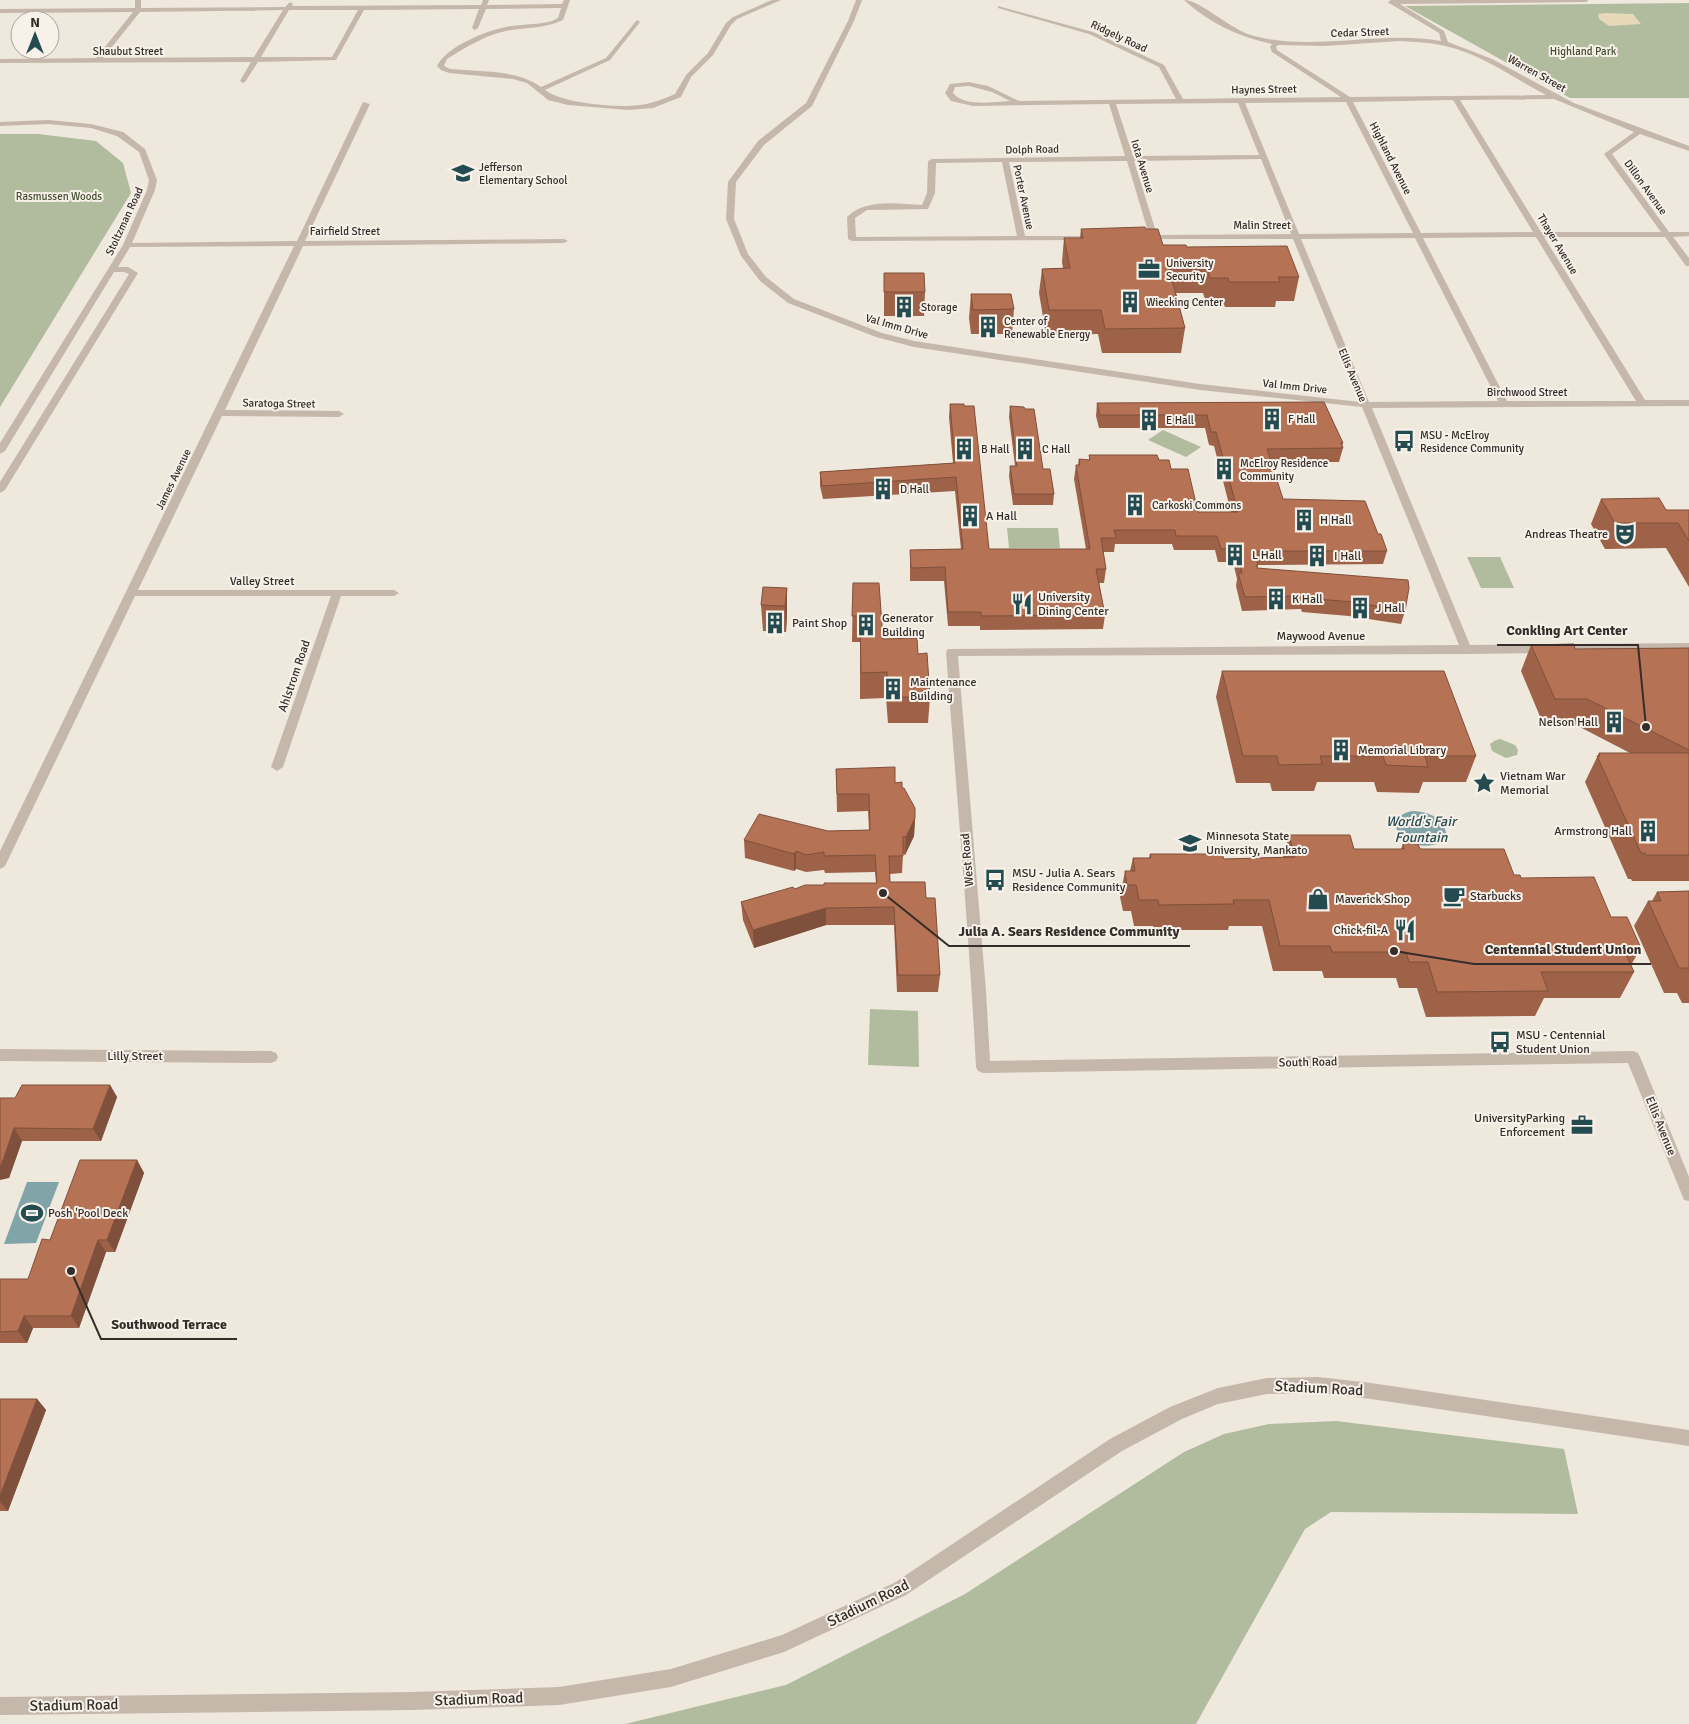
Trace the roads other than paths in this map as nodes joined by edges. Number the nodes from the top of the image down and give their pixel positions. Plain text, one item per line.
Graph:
1 (138, 0) edge
2 (293, 0) edge
3 (389, 0) edge
4 (778, 0) edge
5 (859, 0) edge
6 (1187, 0) edge
7 (1586, 0) edge
8 (1389, 1) edge
9 (1472, 1) edge
10 (485, 3) edge
11 (566, 3) edge
12 (1000, 6) dead end
13 (288, 8) junction
14 (362, 8) junction
15 (385, 8) junction
16 (138, 10) junction
17 (0, 11) edge
18 (637, 22) dead end
19 (475, 28) dead end
20 (1276, 43) junction
21 (1445, 43) junction
22 (0, 61) edge
23 (97, 61) junction
24 (256, 61) junction
25 (244, 81) dead end
26 (540, 90) junction
27 (1555, 97) junction
28 (1455, 98) junction
29 (1348, 99) junction
30 (1240, 100) junction
31 (1180, 101) junction
32 (1112, 102) junction
33 (1017, 103) junction
34 (366, 104) dead end
35 (0, 124) edge
36 (1640, 132) junction
37 (1689, 149) edge
38 (1263, 157) junction
39 (1128, 158) junction
40 (1005, 161) junction
41 (1539, 234) junction
42 (1667, 234) junction
43 (1689, 234) edge
44 (1418, 235) junction
45 (1296, 236) junction
46 (1135, 237) edge
47 (1154, 237) junction
48 (1021, 238) junction
49 (1106, 238) edge
50 (564, 241) dead end
51 (301, 243) junction
52 (127, 245) junction
53 (1689, 264) edge
54 (113, 270) junction
55 (1642, 403) junction
56 (1689, 403) edge
57 (1366, 404) junction
58 (1504, 404) junction
59 (219, 413) junction
60 (339, 414) dead end
61 (0, 451) edge
62 (0, 490) edge
63 (131, 593) junction
64 (337, 593) junction
65 (394, 594) dead end
66 (1689, 647) edge
67 (1467, 650) junction
68 (952, 652) joint
69 (277, 767) dead end
70 (0, 864) edge
71 (0, 1055) edge
72 (271, 1056) dead end
73 (1632, 1056) joint
74 (983, 1067) joint
75 (1689, 1195) edge
76 (1689, 1438) edge
77 (0, 1706) edge

1 - 16 street
2 - 13 street
3 - 15 street
4 - 26 street
5 - 57 street, Val Imm Drive
6 - 20 street
7 - 9 street
8 - 9 street
8 - 21 street
10 - 11 street
10 - 15 street
10 - 19 street
11 - 26 street
12 - 31 street, Ridgely Road
13 - 14 street
13 - 16 street
13 - 24 street
14 - 15 street
14 - 24 street, Shaubut Street
16 - 17 street
16 - 23 street
18 - 26 street
20 - 21 street, Cedar Street
20 - 29 street, Highland Avenue
21 - 27 street, Warren Street
22 - 23 street, Shaubut Street
23 - 24 street, Shaubut Street
24 - 25 street
27 - 28 street, Haynes Street
27 - 36 street, Warren Street
28 - 29 street, Haynes Street
28 - 41 street, Thayer Avenue
29 - 30 street, Haynes Street
29 - 44 street, Highland Avenue
30 - 31 street, Haynes Street
30 - 38 street, Ellis Avenue
31 - 32 street, Haynes Street
32 - 33 street, Haynes Street
32 - 39 street, Iota Avenue
33 - 33 street, Haynes Street
34 - 51 street, James Avenue
35 - 52 street, Stoltzman Road
36 - 37 street, Warren Street
36 - 42 street, Dillon Avenue
38 - 39 street, Dolph Road
38 - 45 street, Ellis Avenue
39 - 40 street, Dolph Road
39 - 47 street, Iota Avenue
40 - 48 street, Porter Avenue
40 - 48 street, Dolph Road
41 - 42 street, Malin Street
41 - 44 street, Malin Street
41 - 55 street, Thayer Avenue
42 - 43 street, Malin Street
42 - 53 street, Dillon Avenue
44 - 45 street, Malin Street
44 - 58 street, Highland Avenue
45 - 47 street, Malin Street
45 - 57 street, Ellis Avenue
46 - 47 street, Malin Street
48 - 49 street
50 - 51 street, Fairfield Street
51 - 52 street, Fairfield Street
51 - 59 street, James Avenue
52 - 54 street, Stoltzman Road
54 - 61 street, Stoltzman Road
54 - 62 street, Stoltzman Road
55 - 56 street, Birchwood Street
55 - 58 street, Birchwood Street
57 - 58 street, Birchwood Street
57 - 67 street, Ellis Avenue
59 - 60 street, Saratoga Street
59 - 63 street, James Avenue
63 - 64 street, Valley Street
63 - 70 street, James Avenue
64 - 65 street, Valley Street
64 - 69 street, Ahlstrom Road
66 - 67 street, Maywood Avenue
67 - 68 street, Maywood Avenue
68 - 74 street, West Road
71 - 72 street, Lilly Street
73 - 74 street, South Road
73 - 75 street, Ellis Avenue
76 - 77 street, Stadium Road

